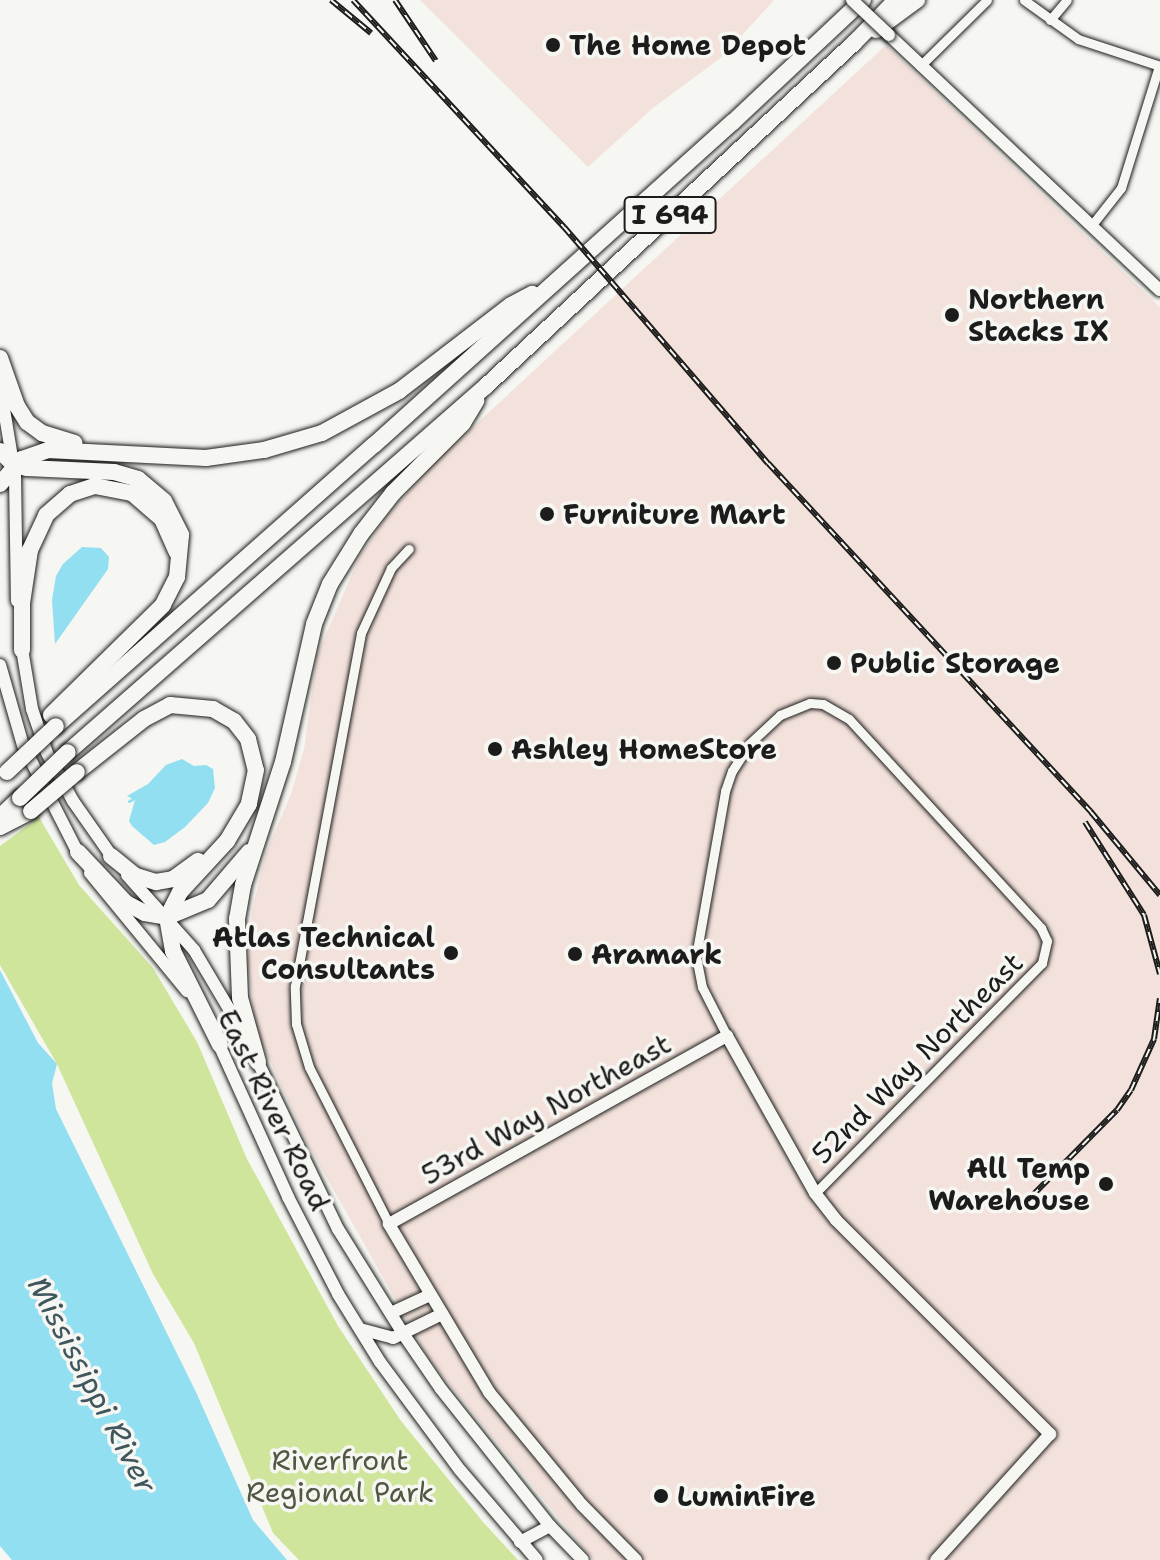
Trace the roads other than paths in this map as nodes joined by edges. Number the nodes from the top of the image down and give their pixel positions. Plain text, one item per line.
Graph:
1 (850, 0) edge
2 (863, 0) edge
3 (896, 0) edge
4 (917, 0) edge
5 (987, 0) edge
6 (1024, 0) edge
7 (1067, 0) edge
8 (1050, 20) junction
9 (854, 43) junction
10 (920, 66) junction
11 (1160, 66) edge
12 (733, 122) junction
13 (1091, 226) junction
14 (552, 285) junction
15 (1160, 290) edge
16 (0, 358) edge
17 (0, 385) edge
18 (486, 386) junction
19 (0, 451) edge
20 (131, 455) junction
21 (14, 465) junction
22 (0, 484) edge
23 (409, 549) dead end
24 (177, 577) junction
25 (22, 650) junction
26 (0, 665) edge
27 (54, 720) junction
28 (0, 770) edge
29 (0, 778) edge
30 (269, 808) junction
31 (0, 817) edge
32 (242, 818) junction
33 (0, 827) edge
34 (78, 852) junction
35 (111, 856) junction
36 (167, 917) junction
37 (727, 1036) junction
38 (220, 1045) junction
39 (258, 1062) junction
40 (815, 1193) junction
41 (389, 1224) junction
42 (430, 1295) junction
43 (391, 1313) junction
44 (442, 1314) junction
45 (360, 1329) junction
46 (404, 1335) junction
47 (550, 1526) junction
48 (520, 1542) junction
49 (537, 1560) edge
50 (583, 1560) edge
51 (636, 1560) edge
52 (936, 1560) edge

1 - 10 street, bridge
1 - 12 highway
2 - 12 highway, I 694
3 - 9 highway, I 694
4 - 9 highway
5 - 10 street
6 - 8 street
7 - 8 street
8 - 11 street
9 - 18 highway, I 694
10 - 13 street
11 - 13 street
12 - 14 highway, I 694
13 - 15 street
14 - 20 highway
14 - 27 highway, I 694
16 - 20 highway
17 - 21 street
18 - 30 highway
18 - 31 highway, I 694, bridge
19 - 21 highway
20 - 21 highway
21 - 22 highway
21 - 24 highway
21 - 25 street
23 - 41 street
24 - 25 highway
24 - 27 highway
25 - 35 street
26 - 34 street, East River Road
27 - 28 highway
27 - 29 highway, I 694, bridge
30 - 36 highway
30 - 39 highway
32 - 33 highway, bridge
32 - 35 highway
32 - 36 highway
34 - 36 highway
34 - 38 street, East River Road
35 - 36 street, East River Road
36 - 38 highway
36 - 39 street, East River Road
37 - 40 street
37 - 40 street, 52nd Way Northeast
37 - 41 street, 53rd Way Northeast
38 - 45 street, East River Road
39 - 43 street, East River Road
40 - 52 street
41 - 42 street
42 - 43 street
42 - 44 street
43 - 46 street, East River Road
44 - 46 street
44 - 51 street
45 - 46 street
45 - 48 street, East River Road
46 - 47 street, East River Road
47 - 48 street
47 - 50 street, East River Road
48 - 49 street, East River Road

